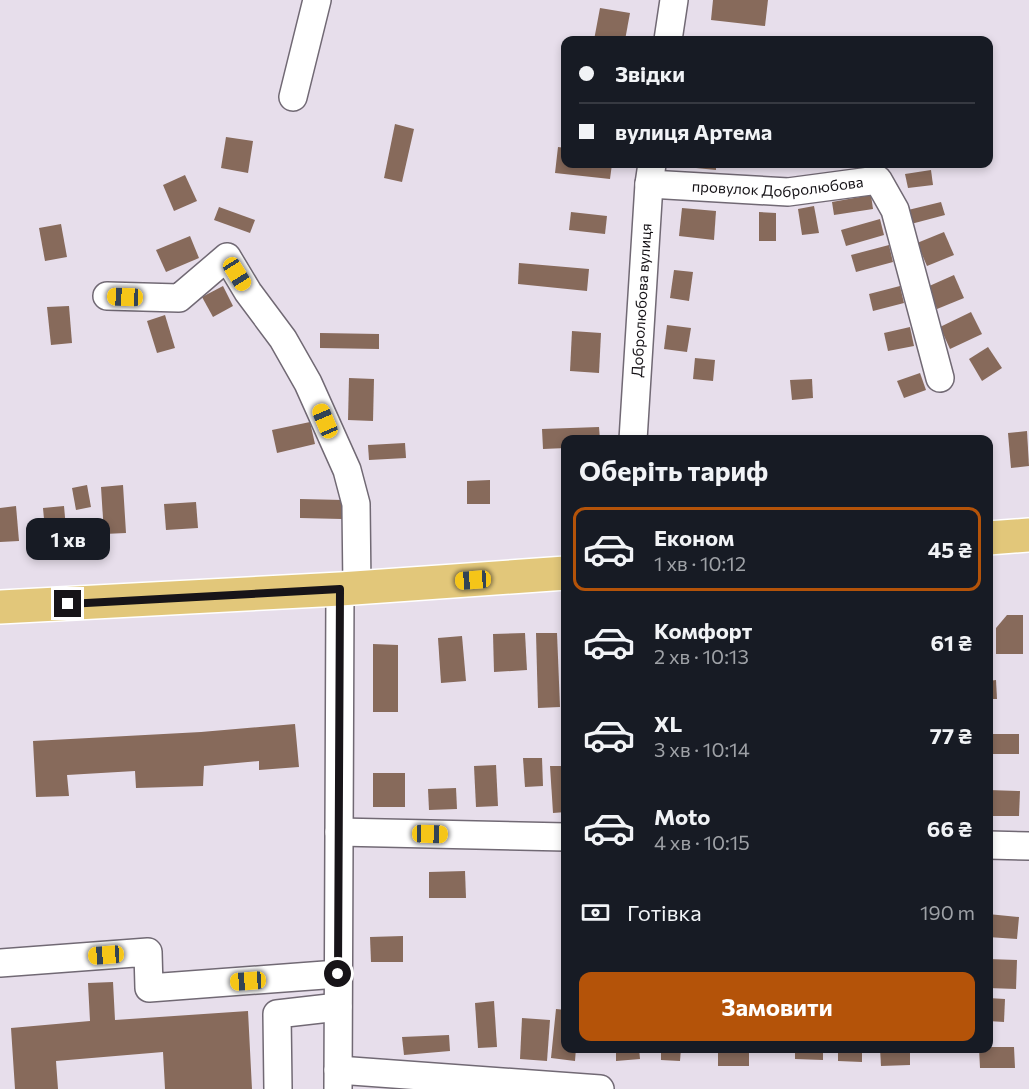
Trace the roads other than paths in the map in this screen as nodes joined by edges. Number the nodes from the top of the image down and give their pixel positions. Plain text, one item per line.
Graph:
1 (317, 0) edge
2 (674, 0) edge
3 (669, 36) edge
4 (292, 96) dead end
5 (651, 174) edge
6 (107, 296) dead end
7 (940, 378) dead end
8 (633, 435) edge
9 (1029, 535) edge
10 (993, 538) edge
11 (561, 573) edge
12 (349, 589) junction
13 (0, 607) edge
14 (339, 832) junction
15 (561, 837) edge
16 (993, 846) edge
17 (1029, 846) edge
18 (0, 963) edge
19 (338, 974) junction
20 (338, 1007) junction
21 (338, 1080) edge
22 (278, 1089) edge
23 (600, 1089) edge

1 - 4 street
2 - 3 street
5 - 7 street, провулок Добролюбова
5 - 8 street, Добролюбова вулиця
6 - 12 street
9 - 10 main road
11 - 12 main road
12 - 13 main road
12 - 14 street
14 - 15 street
14 - 19 street
16 - 17 street
18 - 19 street
19 - 20 street
20 - 21 street
20 - 22 street
21 - 23 street

